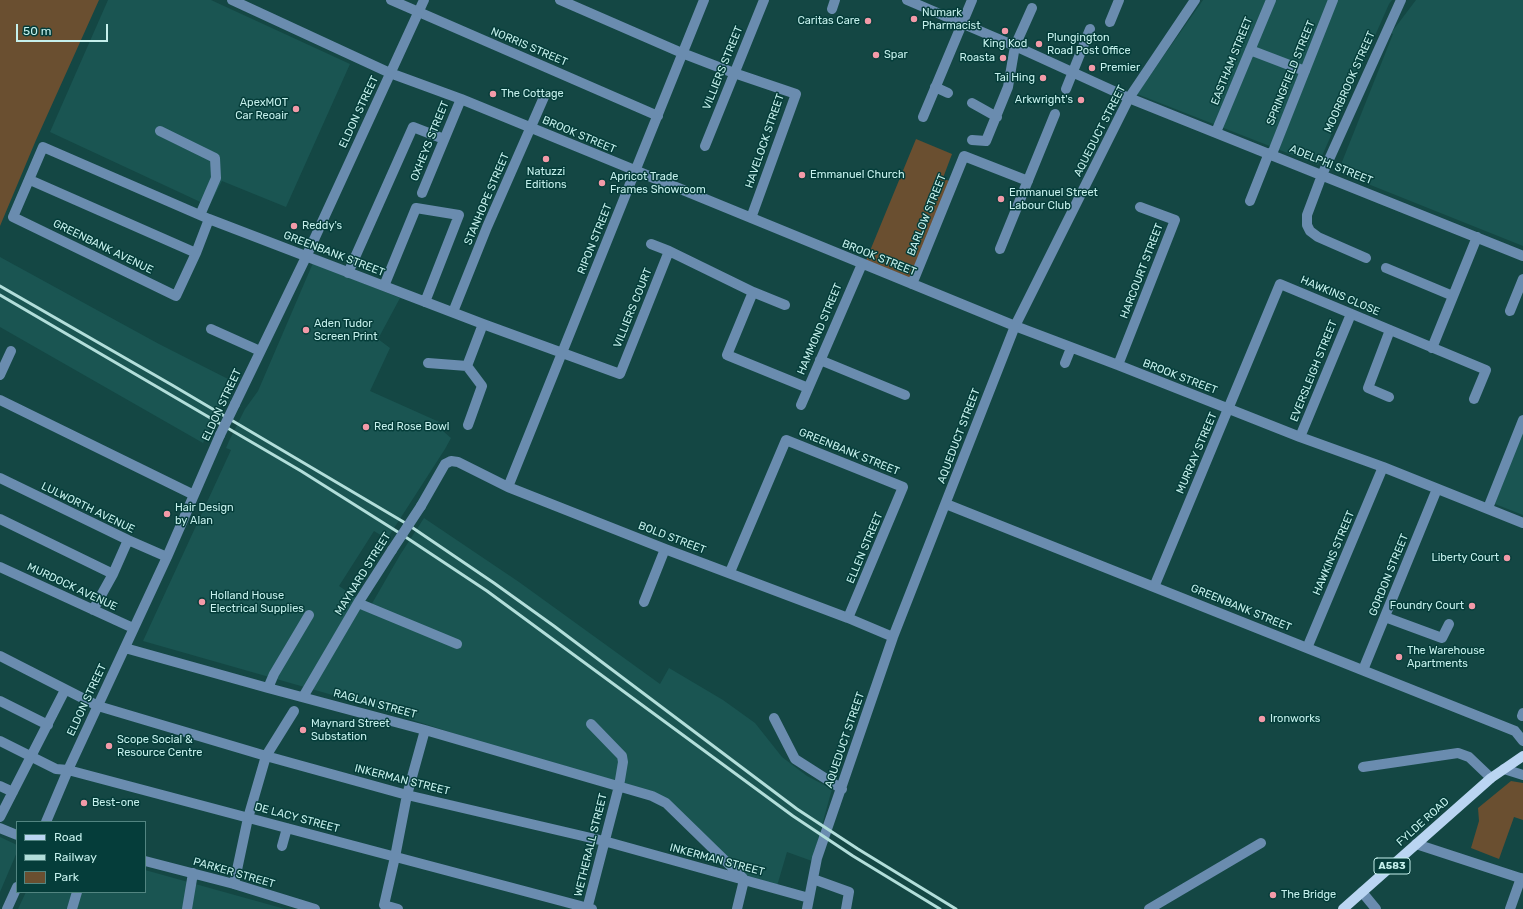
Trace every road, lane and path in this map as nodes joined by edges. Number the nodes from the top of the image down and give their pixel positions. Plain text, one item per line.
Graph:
1 (232, 0) edge
2 (391, 0) edge
3 (424, 0) edge
4 (560, 0) edge
5 (704, 0) edge
6 (764, 0) edge
7 (909, 0) edge
8 (972, 0) edge
9 (1119, 0) edge
10 (1196, 0) edge
11 (1271, 0) edge
12 (1334, 0) edge
13 (1398, 1) edge
14 (1032, 8) dead end
15 (418, 13) junction
16 (1110, 22) dead end
17 (962, 24) junction
18 (1090, 29) dead end
19 (1015, 46) junction
20 (1250, 50) junction
21 (682, 53) junction
22 (1305, 71) junction
23 (1072, 72) junction
24 (390, 73) junction
25 (734, 73) junction
26 (935, 87) junction
27 (1066, 89) dead end
28 (948, 93) dead end
29 (544, 97) dead end
30 (1129, 98) junction
31 (461, 99) junction
32 (972, 103) dead end
33 (1055, 114) dead end
34 (658, 116) junction
35 (923, 117) dead end
36 (997, 117) junction
37 (531, 128) junction
38 (160, 131) dead end
39 (1216, 132) junction
40 (444, 139) junction
41 (972, 140) dead end
42 (705, 146) dead end
43 (43, 147) joint
44 (1270, 154) junction
45 (634, 171) junction
46 (1322, 175) junction
47 (30, 180) junction
48 (1028, 181) junction
49 (422, 193) dead end
50 (1250, 201) dead end
51 (1140, 207) dead end
52 (205, 217) junction
53 (750, 218) junction
54 (1477, 237) junction
55 (651, 244) dead end
56 (1000, 249) dead end
57 (668, 251) junction
58 (196, 253) junction
59 (1523, 256) edge
60 (306, 257) junction
61 (1366, 258) dead end
62 (862, 264) junction
63 (1386, 268) dead end
64 (348, 273) junction
65 (1523, 279) edge
66 (912, 284) junction
67 (1280, 284) joint
68 (384, 286) junction
69 (753, 292) junction
70 (1453, 296) junction
71 (425, 302) junction
72 (785, 305) dead end
73 (1510, 311) dead end
74 (453, 312) junction
75 (1351, 314) junction
76 (483, 324) junction
77 (1015, 326) junction
78 (211, 329) dead end
79 (1390, 330) junction
80 (1071, 348) junction
81 (1432, 348) junction
82 (11, 351) dead end
83 (260, 351) junction
84 (562, 353) junction
85 (820, 360) junction
86 (428, 363) dead end
87 (1065, 363) dead end
88 (1118, 365) junction
89 (466, 366) junction
90 (620, 374) joint
91 (0, 375) edge
92 (808, 388) junction
93 (905, 394) dead end
94 (1388, 397) dead end
95 (1474, 399) dead end
96 (0, 400) edge
97 (801, 405) dead end
98 (1228, 408) junction
99 (1523, 420) edge
100 (468, 425) dead end
101 (1300, 437) junction
102 (445, 464) joint
103 (1383, 467) junction
104 (0, 478) edge
105 (508, 487) junction
106 (903, 487) joint
107 (1437, 489) junction
108 (194, 495) junction
109 (946, 504) junction
110 (1488, 508) junction
111 (0, 519) edge
112 (1523, 522) edge
113 (128, 540) junction
114 (665, 549) junction
115 (167, 557) junction
116 (0, 567) edge
117 (730, 572) junction
118 (113, 574) junction
119 (1154, 587) junction
120 (644, 602) dead end
121 (358, 603) junction
122 (93, 610) junction
123 (309, 615) dead end
124 (1385, 617) junction
125 (848, 618) junction
126 (1449, 624) dead end
127 (133, 628) junction
128 (893, 637) junction
129 (457, 644) dead end
130 (125, 648) junction
131 (1307, 648) junction
132 (0, 656) edge
133 (1363, 670) junction
134 (268, 688) junction
135 (65, 690) junction
136 (303, 697) junction
137 (0, 701) edge
138 (98, 706) junction
139 (294, 710) dead end
140 (774, 718) dead end
141 (591, 724) dead end
142 (48, 725) junction
143 (425, 730) junction
144 (0, 741) edge
145 (1523, 741) edge
146 (266, 756) junction
147 (1523, 756) edge
148 (30, 757) junction
149 (1363, 767) dead end
150 (1504, 769) junction
151 (68, 770) junction
152 (1523, 775) edge
153 (1491, 778) junction
154 (0, 786) edge
155 (619, 786) junction
156 (842, 789) junction
157 (13, 792) junction
158 (407, 795) junction
159 (0, 817) edge
160 (248, 818) junction
161 (46, 821) edge
162 (0, 828) edge
163 (287, 828) junction
164 (16, 835) edge
165 (604, 841) junction
166 (1260, 843) dead end
167 (1416, 844) junction
168 (282, 846) dead end
169 (395, 857) junction
170 (146, 861) edge
171 (193, 873) junction
172 (1522, 878) edge
173 (813, 879) junction
174 (744, 880) junction
175 (234, 884) junction
176 (16, 889) edge
177 (1362, 892) junction
178 (77, 893) edge
179 (809, 898) junction
180 (7, 909) edge
181 (72, 909) edge
182 (186, 909) edge
183 (315, 909) edge
184 (398, 909) edge
185 (589, 909) edge
186 (737, 909) edge
187 (807, 909) edge
188 (846, 909) edge
189 (1149, 909) edge
190 (1343, 909) edge
191 (1376, 909) edge
192 (1510, 909) edge

1 - 24 street, BROOK STREET
2 - 15 street, NORRIS STREET
3 - 15 street, ELDON STREET
4 - 21 street, HAVELOCK STREET
5 - 21 street, RIPON STREET
6 - 25 street, VILLIERS STREET
7 - 17 street, ADELPHI STREET
8 - 17 street
9 - 16 street
10 - 30 street, AQUEDUCT STREET
11 - 20 street, EASTHAM STREET
12 - 22 street, SPRINGFIELD STREET
13 - 46 street, MOORBROOK STREET
14 - 19 street
15 - 24 street, ELDON STREET
15 - 34 street, NORRIS STREET
17 - 19 street, ADELPHI STREET
17 - 26 street
18 - 23 street
19 - 23 street, ADELPHI STREET
19 - 36 street
20 - 22 street
20 - 39 street, EASTHAM STREET
21 - 25 street, HAVELOCK STREET
21 - 34 street, RIPON STREET
22 - 44 street, SPRINGFIELD STREET
23 - 27 street
23 - 30 street, ADELPHI STREET
24 - 31 street, BROOK STREET
24 - 60 street, ELDON STREET
25 - 42 street, VILLIERS STREET
25 - 53 street, HAVELOCK STREET
26 - 28 street
26 - 35 street
29 - 37 street, STANHOPE STREET
30 - 39 street, ADELPHI STREET
30 - 77 street, AQUEDUCT STREET
31 - 37 street, BROOK STREET
31 - 40 street, OXHEYS STREET
32 - 36 street
33 - 48 street
34 - 45 street, RIPON STREET
36 - 41 street
37 - 45 street, BROOK STREET
37 - 74 street, STANHOPE STREET
38 - 52 street, GREENBANK AVENUE
39 - 44 street, ADELPHI STREET
40 - 49 street, OXHEYS STREET
40 - 64 street
43 - 47 street, GREENBANK AVENUE
43 - 52 street, GREENBANK STREET
44 - 46 street, ADELPHI STREET
44 - 50 street, SPRINGFIELD STREET
45 - 53 street, BROOK STREET
45 - 84 street, RIPON STREET
46 - 54 street, ADELPHI STREET
46 - 61 street, MOORBROOK STREET
47 - 58 street
47 - 58 street, GREENBANK AVENUE
48 - 56 street
48 - 66 street, BARLOW STREET
51 - 88 street, HARCOURT STREET
52 - 58 street, GREENBANK AVENUE
52 - 60 street, GREENBANK STREET
53 - 62 street, BROOK STREET
54 - 59 street, ADELPHI STREET
54 - 70 street
55 - 57 street
57 - 69 street
57 - 90 street, VILLIERS COURT
60 - 64 street, GREENBANK STREET
60 - 83 street, ELDON STREET
62 - 66 street, BROOK STREET
62 - 85 street, HAMMOND STREET
63 - 70 street
64 - 68 street, GREENBANK STREET
65 - 73 street
66 - 77 street, BROOK STREET
67 - 75 street, HAWKINS CLOSE
67 - 98 street, MURRAY STREET
68 - 71 street, GREENBANK STREET
68 - 71 street
69 - 72 street
69 - 92 street
70 - 81 street
71 - 74 street, GREENBANK STREET
74 - 76 street, GREENBANK STREET
75 - 79 street, HAWKINS CLOSE
75 - 101 street, EVERSLEIGH STREET
76 - 84 street, GREENBANK STREET
76 - 89 street
77 - 80 street, BROOK STREET
77 - 109 street, AQUEDUCT STREET
78 - 83 street
79 - 81 street, HAWKINS CLOSE
79 - 94 street
80 - 87 street
80 - 88 street, BROOK STREET
81 - 95 street, HAWKINS CLOSE
82 - 91 street
83 - 108 street, ELDON STREET, bridge
84 - 90 street, GREENBANK STREET
84 - 105 street, RIPON STREET
85 - 92 street, HAMMOND STREET
85 - 93 street
86 - 89 street
88 - 98 street, BROOK STREET
89 - 100 street
92 - 97 street, HAMMOND STREET
96 - 108 street
98 - 101 street, BROOK STREET
98 - 119 street, MURRAY STREET
99 - 110 street
101 - 103 street, BROOK STREET
102 - 105 street, BOLD STREET
102 - 121 street, MAYNARD STREET, bridge
103 - 107 street, BROOK STREET
103 - 131 street, HAWKINS STREET
104 - 113 street, LULWORTH AVENUE
105 - 114 street, BOLD STREET
106 - 117 street, GREENBANK STREET
106 - 125 street, ELLEN STREET
107 - 110 street, BROOK STREET
107 - 124 street, GORDON STREET
108 - 115 street, ELDON STREET
109 - 119 street, GREENBANK STREET
109 - 128 street, AQUEDUCT STREET
110 - 112 street, BROOK STREET
111 - 118 street
113 - 115 street, LULWORTH AVENUE
113 - 118 street
114 - 117 street, BOLD STREET
114 - 120 street
115 - 127 street, ELDON STREET
116 - 122 street, MURDOCK AVENUE
117 - 125 street, BOLD STREET
118 - 122 street
119 - 131 street, GREENBANK STREET
121 - 129 street
121 - 136 street, MAYNARD STREET
122 - 127 street, MURDOCK AVENUE
123 - 134 street
124 - 126 street
124 - 133 street, GORDON STREET
125 - 128 street, BOLD STREET
127 - 130 street, ELDON STREET
128 - 156 street, AQUEDUCT STREET
130 - 134 street, RAGLAN STREET
130 - 138 street, ELDON STREET
131 - 133 street, GREENBANK STREET
132 - 135 street, INKERMAN STREET
133 - 145 street, GREENBANK STREET
134 - 136 street, RAGLAN STREET
135 - 138 street, INKERMAN STREET
135 - 142 street
136 - 143 street, RAGLAN STREET
137 - 142 street
138 - 146 street, INKERMAN STREET
138 - 151 street, ELDON STREET
139 - 146 street
140 - 156 street
141 - 155 street, WETHERALL STREET
142 - 148 street
143 - 155 street, RAGLAN STREET
143 - 158 street
144 - 148 street, DE LACY STREET
146 - 158 street, INKERMAN STREET
146 - 160 street
147 - 150 main road, FYLDE ROAD / A583
148 - 151 street, DE LACY STREET
148 - 157 street
149 - 153 street
150 - 152 street
150 - 153 main road, FYLDE ROAD / A583
151 - 160 street, DE LACY STREET
151 - 161 street, ELDON STREET
153 - 167 main road, FYLDE ROAD / A583
154 - 157 street
155 - 165 street, WETHERALL STREET
155 - 174 street, RAGLAN STREET
156 - 173 street, AQUEDUCT STREET
157 - 159 street
158 - 165 street, INKERMAN STREET
158 - 169 street
160 - 163 street, DE LACY STREET
160 - 175 street
162 - 164 street
163 - 168 street
163 - 169 street, DE LACY STREET
165 - 174 street, INKERMAN STREET
165 - 185 street, WETHERALL STREET
166 - 189 street
167 - 172 street
167 - 177 main road, FYLDE ROAD / A583
169 - 184 street
169 - 185 street, DE LACY STREET
170 - 171 street, PARKER STREET
171 - 175 street, PARKER STREET
171 - 182 street
172 - 192 street
173 - 179 street, AQUEDUCT STREET
173 - 188 street
174 - 179 street, INKERMAN STREET
174 - 186 street
175 - 183 street, PARKER STREET
176 - 180 street
177 - 190 main road, FYLDE ROAD / A583
177 - 191 street
178 - 181 street
179 - 187 street, AQUEDUCT STREET

